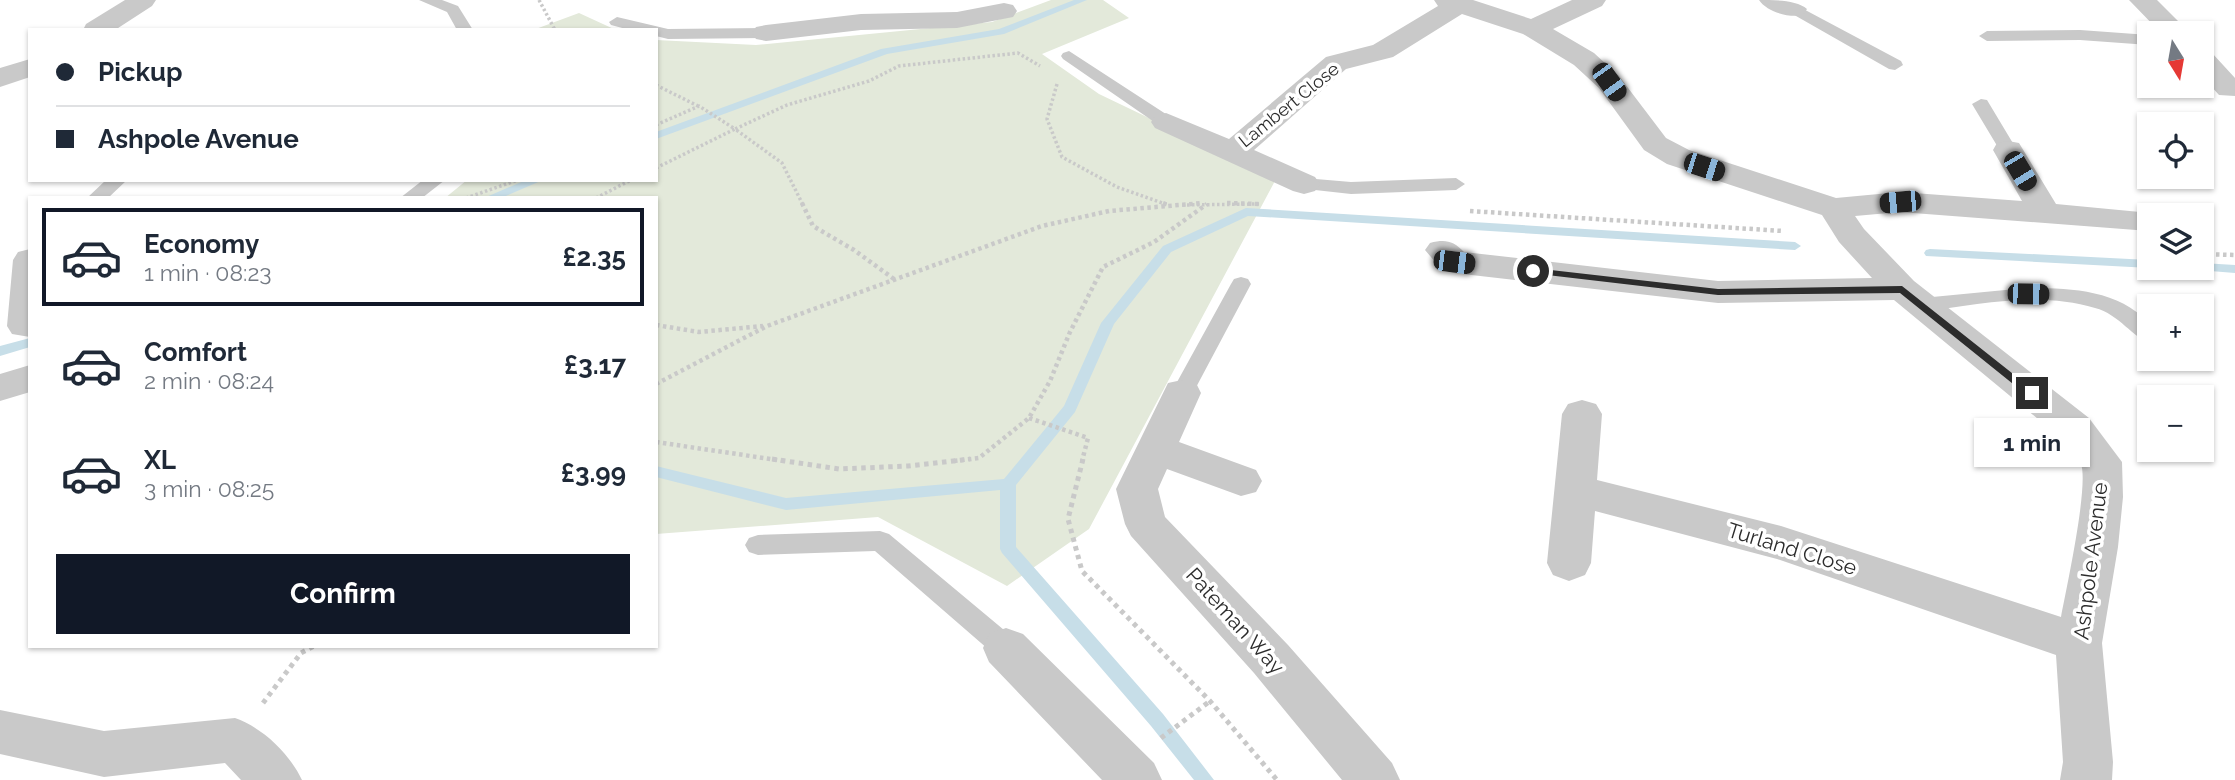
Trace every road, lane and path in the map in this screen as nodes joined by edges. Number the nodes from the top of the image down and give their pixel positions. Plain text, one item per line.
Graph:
1 (144, 0) edge
2 (427, 0) edge
3 (539, 0) edge
4 (1592, 0) edge
5 (2142, 0) edge
6 (1452, 2) edge
7 (1783, 5) edge
8 (859, 11) edge
9 (1004, 11) dead end
10 (2164, 21) edge
11 (617, 22) dead end
12 (99, 28) edge
13 (464, 28) edge
14 (554, 28) edge
15 (642, 28) edge
16 (1533, 28) junction
17 (658, 32) edge
18 (766, 33) joint
19 (1987, 36) dead end
20 (2137, 39) edge
21 (1069, 56) dead end
22 (1895, 65) dead end
23 (28, 68) edge
24 (1049, 71) dead end
25 (2214, 73) edge
26 (1059, 76) dead end
27 (0, 78) edge
28 (658, 86) edge
29 (2232, 93) edge
30 (1981, 104) dead end
31 (701, 108) junction
32 (1166, 122) joint
33 (658, 124) edge
34 (735, 129) junction
35 (2008, 150) joint
36 (1233, 152) junction
37 (658, 167) edge
38 (116, 182) edge
39 (433, 182) edge
40 (512, 182) edge
41 (627, 182) edge
42 (1304, 184) joint
43 (1456, 184) dead end
44 (98, 196) edge
45 (412, 196) edge
46 (472, 196) edge
47 (600, 196) edge
48 (1208, 203) junction
49 (1261, 204) dead end
50 (1172, 206) junction
51 (1462, 210) dead end
52 (2045, 213) junction
53 (2137, 220) edge
54 (1842, 222) junction
55 (1442, 250) dead end
56 (2214, 254) edge
57 (2235, 255) edge
58 (28, 271) edge
59 (894, 279) junction
60 (1241, 284) dead end
61 (1912, 297) junction
62 (2137, 324) edge
63 (658, 325) edge
64 (767, 326) junction
65 (18, 328) edge
66 (28, 380) edge
67 (658, 383) edge
68 (0, 388) edge
69 (1182, 393) joint
70 (1582, 414) dead end
71 (1029, 418) junction
72 (658, 442) edge
73 (1157, 450) junction
74 (1241, 481) dead end
75 (1576, 490) junction
76 (758, 545) dead end
77 (1569, 562) dead end
78 (2078, 643) junction
79 (310, 648) edge
80 (1006, 648) joint
81 (1210, 701) junction
82 (0, 732) edge
83 (235, 740) junction
84 (1147, 760) edge
85 (276, 780) edge
86 (1277, 780) edge
87 (1374, 780) edge
88 (2086, 780) edge

1 - 12 street
2 - 13 lane
3 - 14 path
4 - 16 street
5 - 10 street
6 - 16 street, Ashpole Avenue
6 - 36 street, Lambert Close
7 - 22 lane
8 - 9 street
8 - 18 street
11 - 15 lane
16 - 54 street, Ashpole Avenue
17 - 18 lane
19 - 20 lane
21 - 32 lane
23 - 27 street
24 - 34 path
25 - 29 street
26 - 50 path
28 - 31 path
30 - 35 lane
31 - 33 path
31 - 34 path
32 - 36 street, Lambert Close
34 - 37 path
34 - 59 path
35 - 52 street
36 - 42 street, Lambert Close
38 - 44 lane
39 - 45 lane
40 - 46 path
41 - 47 path
42 - 43 lane
48 - 49 path
48 - 50 path
48 - 71 path
50 - 59 path
51 - 54 path
52 - 53 street, Ashpole Avenue
52 - 54 street, Ashpole Avenue
54 - 61 street, Ashpole Avenue
55 - 61 street
56 - 57 path
58 - 65 street
59 - 64 path
60 - 69 lane
61 - 62 lane
61 - 78 street, Ashpole Avenue
63 - 64 path
64 - 67 path
66 - 68 street
69 - 73 street, Pateman Way
70 - 75 street
71 - 72 path
71 - 81 path
73 - 74 street
73 - 87 street, Pateman Way
75 - 77 street
75 - 78 street, Turland Close
76 - 80 lane
78 - 88 street, Ashpole Avenue
79 - 83 path
80 - 84 street
81 - 84 path
81 - 86 path
82 - 83 street
83 - 85 street

